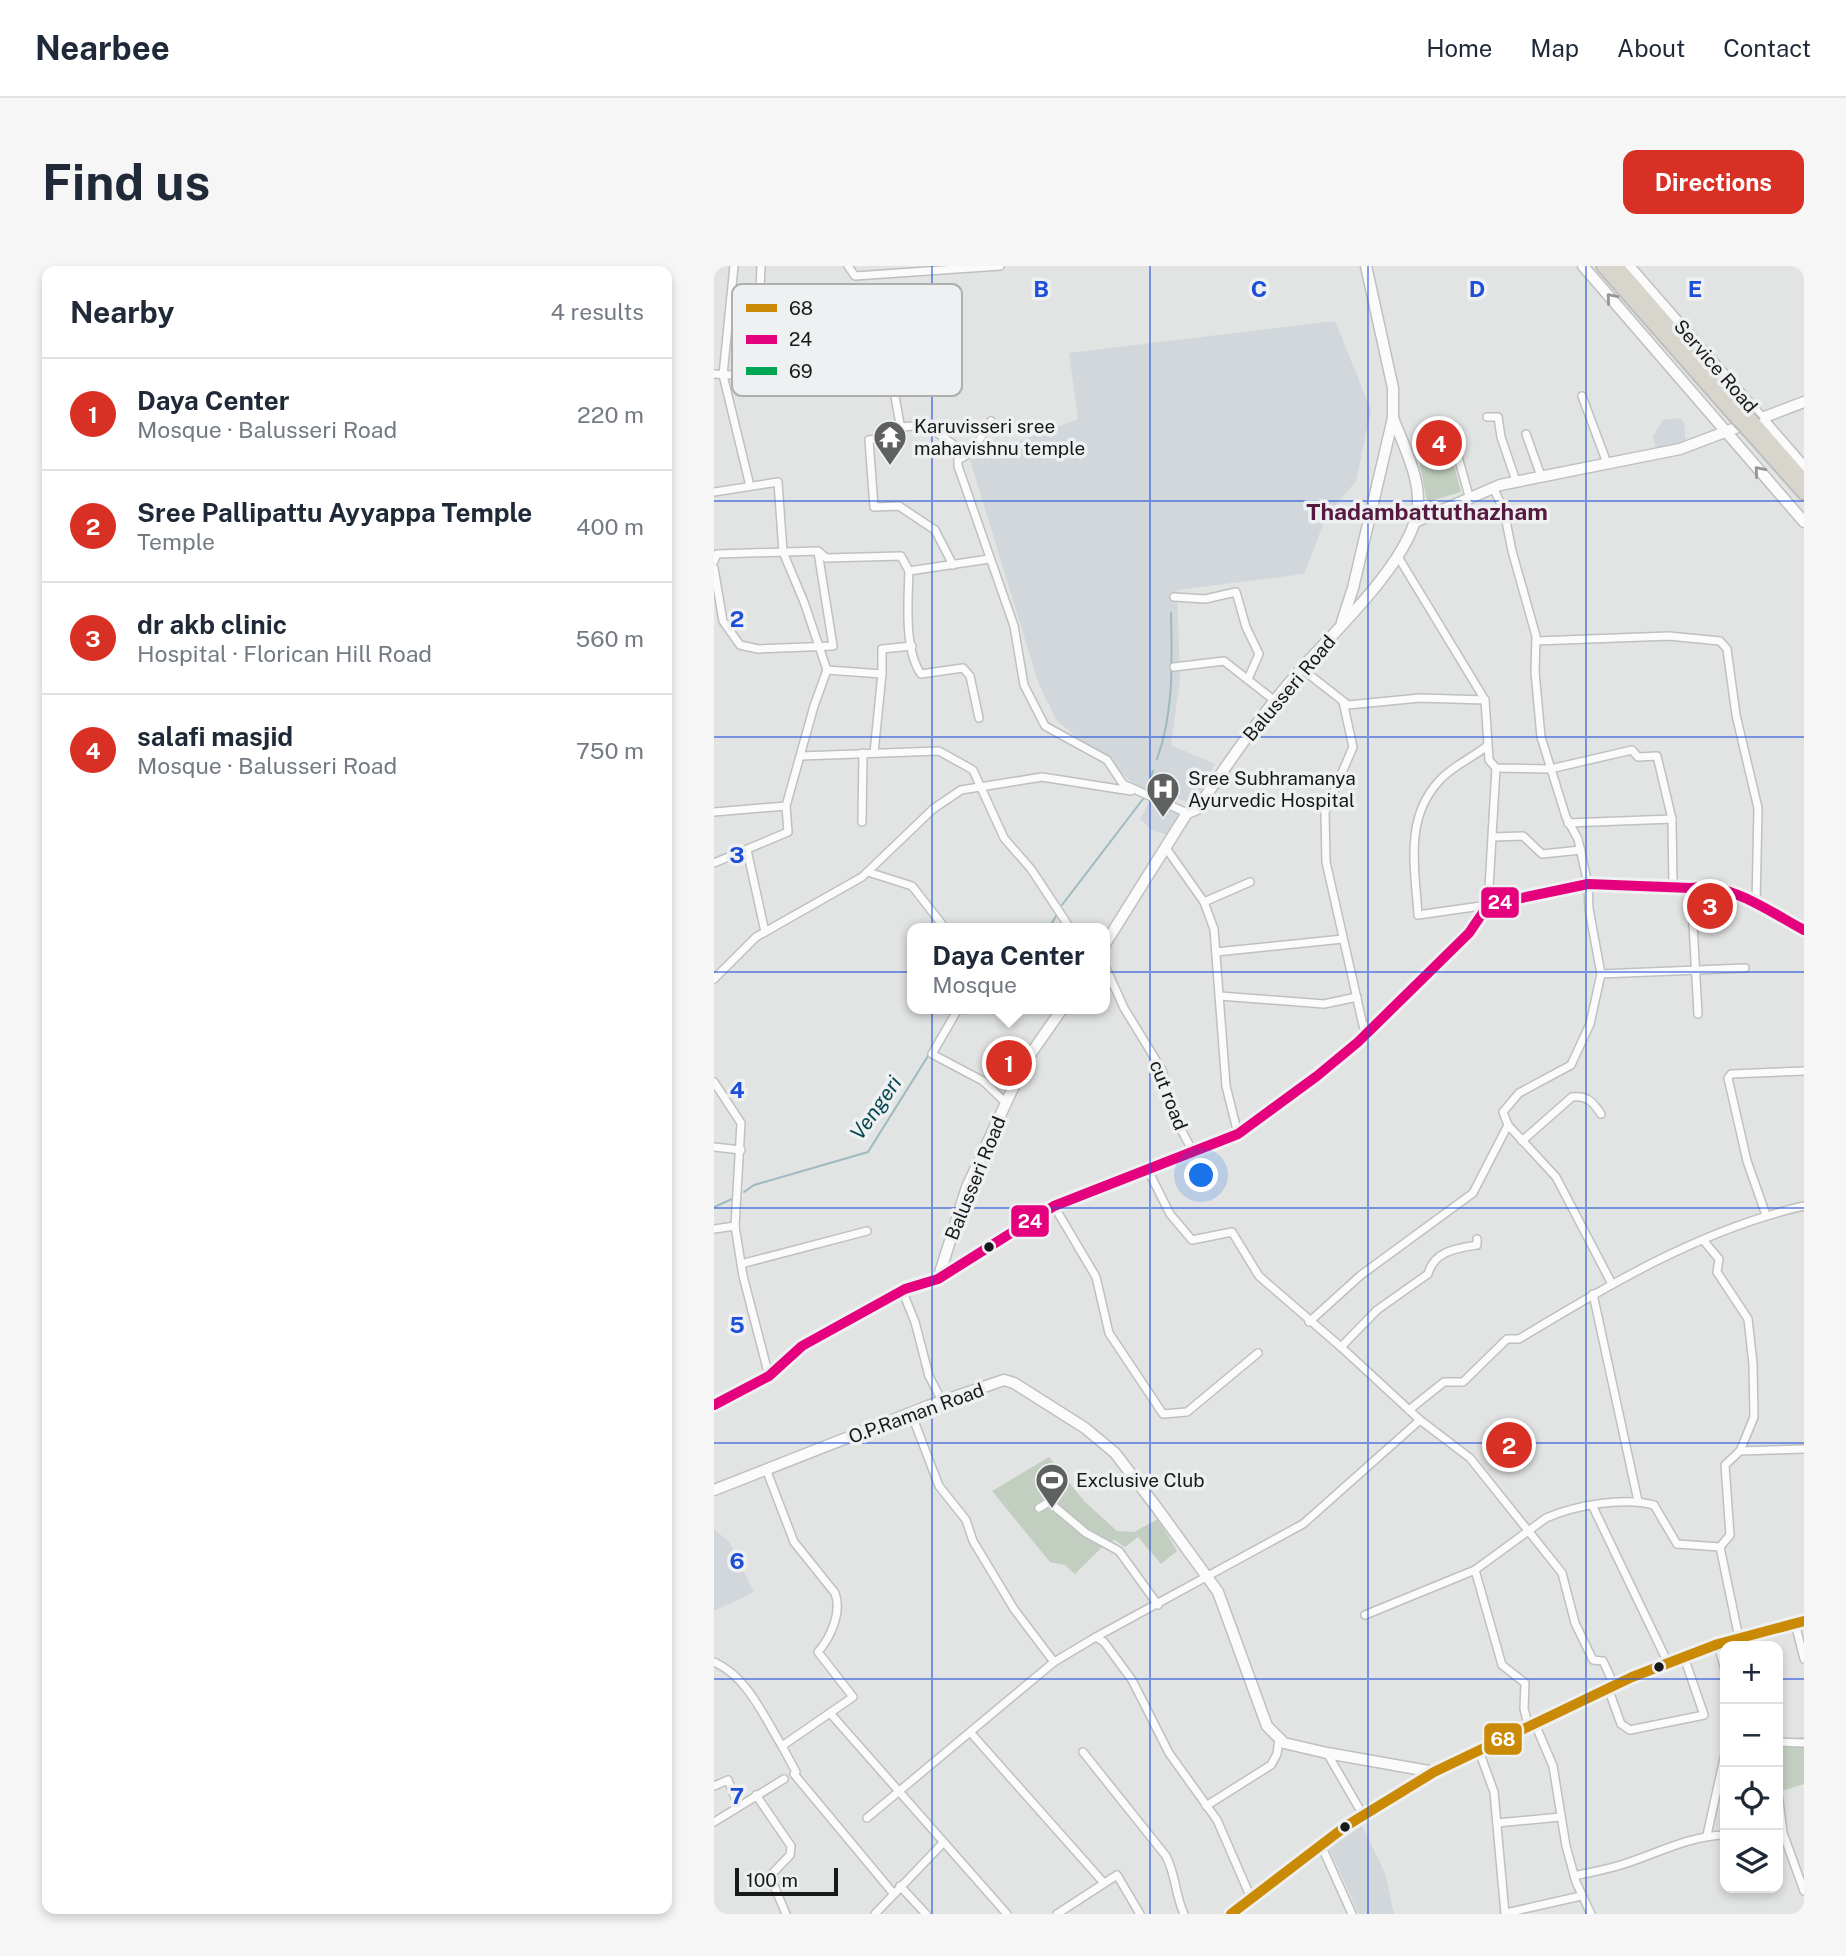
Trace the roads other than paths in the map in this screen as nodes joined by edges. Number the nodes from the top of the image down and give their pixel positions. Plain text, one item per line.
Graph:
1 (734, 266) edge
2 (761, 266) edge
3 (848, 266) edge
4 (1000, 266) edge
5 (1366, 266) edge
6 (1583, 266) edge
7 (1603, 266) edge
8 (1617, 266) edge
9 (1629, 266) edge
10 (732, 284) edge
11 (760, 284) edge
12 (732, 286) edge
13 (714, 374) edge
14 (723, 375) junction
15 (732, 376) edge
16 (895, 396) edge
17 (1583, 396) dead end
18 (1804, 402) edge
19 (1739, 413) junction
20 (1487, 417) dead end
21 (1393, 418) junction
22 (991, 421) dead end
23 (1754, 424) junction
24 (901, 427) junction
25 (1451, 432) dead end
26 (1526, 434) dead end
27 (1726, 434) junction
28 (967, 454) junction
29 (1607, 463) junction
30 (1804, 467) edge
31 (1541, 476) junction
32 (1804, 480) edge
33 (1516, 481) junction
34 (750, 486) junction
35 (1493, 487) junction
36 (714, 492) edge
37 (1804, 493) edge
38 (1469, 496) junction
39 (1415, 522) junction
40 (1804, 522) edge
41 (818, 551) junction
42 (782, 552) junction
43 (1397, 555) junction
44 (989, 559) junction
45 (714, 561) edge
46 (953, 565) junction
47 (714, 569) edge
48 (909, 571) junction
49 (1174, 597) dead end
50 (1339, 629) junction
51 (1536, 641) junction
52 (912, 646) junction
53 (820, 648) junction
54 (1174, 667) dead end
55 (1302, 669) junction
56 (827, 670) junction
57 (882, 674) junction
58 (1248, 679) junction
59 (1485, 700) junction
60 (1275, 701) junction
61 (1343, 702) junction
62 (979, 718) dead end
63 (1487, 746) junction
64 (863, 753) junction
65 (874, 753) junction
66 (801, 756) junction
67 (1496, 768) junction
68 (1550, 769) junction
69 (980, 787) junction
70 (1144, 793) junction
71 (786, 806) junction
72 (714, 812) edge
73 (1187, 813) junction
74 (1672, 818) junction
75 (862, 822) dead end
76 (1568, 823) junction
77 (1493, 837) junction
78 (1166, 848) junction
79 (747, 850) junction
80 (1581, 850) junction
81 (714, 863) edge
82 (868, 872) junction
83 (1250, 882) dead end
84 (1588, 884) junction
85 (1672, 886) junction
86 (1691, 888) junction
87 (1203, 902) junction
88 (1756, 904) junction
89 (1488, 905) junction
90 (941, 923) edge
91 (1067, 923) edge
92 (1804, 930) edge
93 (765, 932) junction
94 (1110, 936) edge
95 (1343, 939) junction
96 (1216, 952) junction
97 (1745, 968) dead end
98 (1696, 970) junction
99 (1601, 974) junction
100 (1110, 977) edge
101 (714, 979) edge
102 (1220, 996) junction
103 (1357, 997) junction
104 (955, 1014) edge
105 (1059, 1014) edge
106 (1698, 1014) dead end
107 (1366, 1034) junction
108 (1804, 1071) edge
109 (714, 1082) edge
110 (1006, 1103) junction
111 (1601, 1114) dead end
112 (1508, 1125) junction
113 (1238, 1134) junction
114 (1522, 1141) junction
115 (714, 1147) edge
116 (741, 1150) junction
117 (1193, 1152) junction
118 (1148, 1170) junction
119 (1054, 1206) junction
120 (1804, 1206) edge
121 (1766, 1215) junction
122 (735, 1226) junction
123 (714, 1229) edge
124 (867, 1231) dead end
125 (1477, 1239) dead end
126 (1703, 1240) junction
127 (741, 1264) junction
128 (938, 1279) junction
129 (1612, 1284) junction
130 (902, 1290) junction
131 (1593, 1294) junction
132 (1308, 1322) junction
133 (1341, 1347) junction
134 (1258, 1353) dead end
135 (769, 1376) junction
136 (942, 1401) junction
137 (714, 1405) edge
138 (1409, 1410) junction
139 (911, 1413) junction
140 (1420, 1420) junction
141 (1804, 1449) edge
142 (1740, 1451) junction
143 (766, 1469) junction
144 (714, 1490) edge
145 (1638, 1501) junction
146 (1593, 1507) junction
147 (1039, 1508) dead end
148 (1528, 1532) junction
149 (1720, 1547) junction
150 (1475, 1570) junction
151 (1208, 1578) junction
152 (1158, 1605) junction
153 (1365, 1615) dead end
154 (1800, 1622) edge
155 (1096, 1637) junction
156 (1739, 1638) junction
157 (1718, 1644) junction
158 (1720, 1651) edge
159 (1684, 1657) junction
160 (1804, 1659) edge
161 (714, 1662) edge
162 (1054, 1662) junction
163 (1668, 1663) junction
164 (1611, 1687) junction
165 (830, 1713) junction
166 (1532, 1725) junction
167 (970, 1731) junction
168 (1279, 1738) junction
169 (1783, 1742) edge
170 (1804, 1743) edge
171 (782, 1746) junction
172 (1479, 1751) junction
173 (1083, 1752) dead end
174 (1326, 1754) junction
175 (1722, 1767) edge
176 (1434, 1772) junction
177 (784, 1779) dead end
178 (714, 1786) edge
179 (898, 1791) junction
180 (756, 1795) junction
181 (738, 1805) junction
182 (1206, 1806) junction
183 (1363, 1815) junction
184 (1560, 1817) junction
185 (867, 1818) dead end
186 (714, 1822) edge
187 (1497, 1823) junction
188 (1707, 1835) junction
189 (1720, 1835) edge
190 (1783, 1841) edge
191 (942, 1844) junction
192 (1321, 1845) junction
193 (1574, 1876) junction
194 (1103, 1882) junction
195 (900, 1886) junction
196 (1804, 1891) edge
197 (893, 1894) junction
198 (1581, 1896) junction
199 (1251, 1898) junction
200 (786, 1914) edge
201 (875, 1914) edge
202 (926, 1914) edge
203 (1007, 1914) edge
204 (1057, 1914) edge
205 (1140, 1914) edge
206 (1184, 1914) edge
207 (1231, 1914) edge
208 (1352, 1914) edge
209 (1506, 1914) edge
210 (1591, 1914) edge

1 - 10 street
2 - 11 street
3 - 4 street
5 - 21 street
27 -> 6 street
7 - 19 highway
8 - 19 highway
9 - 23 street, Service Road
12 - 14 street
13 - 14 street
14 - 15 street
14 - 34 street
16 - 24 street
17 - 29 street
18 - 23 street
19 - 23 highway, bridge
20 - 33 street
21 - 39 street, Balusseri Road
21 - 50 street
22 - 28 street
23 - 27 street
23 - 30 street, Service Road
23 - 32 highway
23 - 37 highway
24 - 28 street
24 - 46 street
25 - 38 street
26 - 31 street
27 - 29 street
40 -> 27 street
28 - 44 street
29 - 31 street
31 - 33 street
33 - 35 street
34 - 36 street
34 - 42 street
35 - 38 street
35 - 51 street
38 - 39 street
39 - 43 street, Balusseri Road
41 - 42 street
41 - 48 street
41 - 53 street
42 - 45 street
42 - 53 street
43 - 50 street, Balusseri Road
43 - 59 street
44 - 46 street
44 - 70 street
46 - 48 street
47 - 53 street
48 - 52 street
49 - 58 street
50 - 55 street, Balusseri Road
51 - 68 street
51 - 88 street
52 - 57 street
52 - 62 street
53 - 56 street
54 - 58 street
55 - 60 street, Balusseri Road
55 - 61 street
56 - 57 street
56 - 66 street
57 - 65 street
58 - 60 street
59 - 61 street
59 - 63 street
60 - 73 street, Balusseri Road
61 - 95 street
63 - 67 street
63 - 89 street
64 - 65 street
64 - 66 street
64 - 75 street
65 - 69 street
66 - 71 street
67 - 68 street
67 - 77 street
68 - 74 street
68 - 76 street
69 - 70 street
69 - 82 street
69 - 91 street
70 - 73 street
71 - 72 street
71 - 79 street
73 - 78 street, Balusseri Road
74 - 76 street
74 - 85 street
76 - 80 street
77 - 80 street
77 - 89 street
78 - 87 street
78 - 94 street, Balusseri Road
79 - 81 street
79 - 93 street
80 - 84 street
82 - 90 street
82 - 93 street
83 - 87 street
84 - 85 street
84 - 89 street
84 - 99 street
85 - 86 street
86 - 88 street
86 - 98 street
87 - 96 street
88 - 92 street
89 - 107 street
93 - 101 street
95 - 96 street
95 - 103 street
96 - 102 street
97 - 98 street
98 - 99 street
98 - 106 street
99 - 112 street
100 - 117 street, cut road
102 - 103 street
102 - 113 street
103 - 107 street
104 - 110 street
105 - 110 street, Balusseri Road
107 - 113 street
108 - 121 street
109 - 116 street
110 - 128 street, Balusseri Road
111 - 114 street
112 - 114 street
112 - 132 street
113 - 117 street
114 - 129 street
115 - 116 street
116 - 122 street
117 - 118 street
118 - 119 street
118 - 132 street
119 - 128 street
119 - 134 street
120 - 121 street
121 - 126 street
122 - 123 street
122 - 127 street
124 - 127 street
125 - 133 street
126 - 129 street
126 - 142 street
127 - 135 street
128 - 130 street
129 - 131 street
130 - 135 street
130 - 136 street
131 - 138 street
131 - 145 street
132 - 133 street
133 - 138 street
135 - 137 street
136 - 139 street, O.P.Raman Road
136 - 151 street, O.P.Raman Road
138 - 140 street
139 - 143 street, O.P.Raman Road
139 - 162 street
140 - 148 street
140 - 151 street
141 - 142 street
142 - 149 street
143 - 144 street, O.P.Raman Road
143 - 165 street
145 - 146 street
145 - 149 street
146 - 148 street
146 - 163 street
147 - 152 street
148 - 150 street
148 - 164 street
149 - 156 street
150 - 153 street
150 - 166 street
151 - 152 street
151 - 168 street, O.P.Raman Road
152 - 155 street
154 - 156 main road
154 - 160 street
155 - 162 street
155 - 182 street
156 - 157 main road
157 - 158 street
157 - 159 main road
159 - 163 main road
159 - 164 street
161 - 171 street
162 - 167 street
163 - 164 main road
164 - 166 main road
165 - 171 street
165 - 179 street
166 - 172 main road
166 - 184 street
167 - 179 street
167 - 194 street
168 - 174 street
168 - 182 street
169 - 170 street
171 - 197 street
172 - 176 main road
172 - 187 street
173 - 206 street
174 - 176 street
174 - 183 street
175 - 188 street
176 - 183 main road
177 - 180 street
178 - 181 street
179 - 185 street
179 - 191 street
180 - 181 street
180 - 200 street
181 - 186 street
182 - 199 street
183 - 192 main road
184 - 187 street
184 - 193 street
187 - 209 street
188 - 189 street
188 - 193 street
190 - 196 street
191 - 195 street
191 - 203 street
192 - 199 main road
192 - 208 street
193 - 198 street
194 - 204 street
194 - 205 street
195 - 197 street
195 - 202 street
197 - 201 street
198 - 209 street
198 - 210 street
199 - 207 main road

